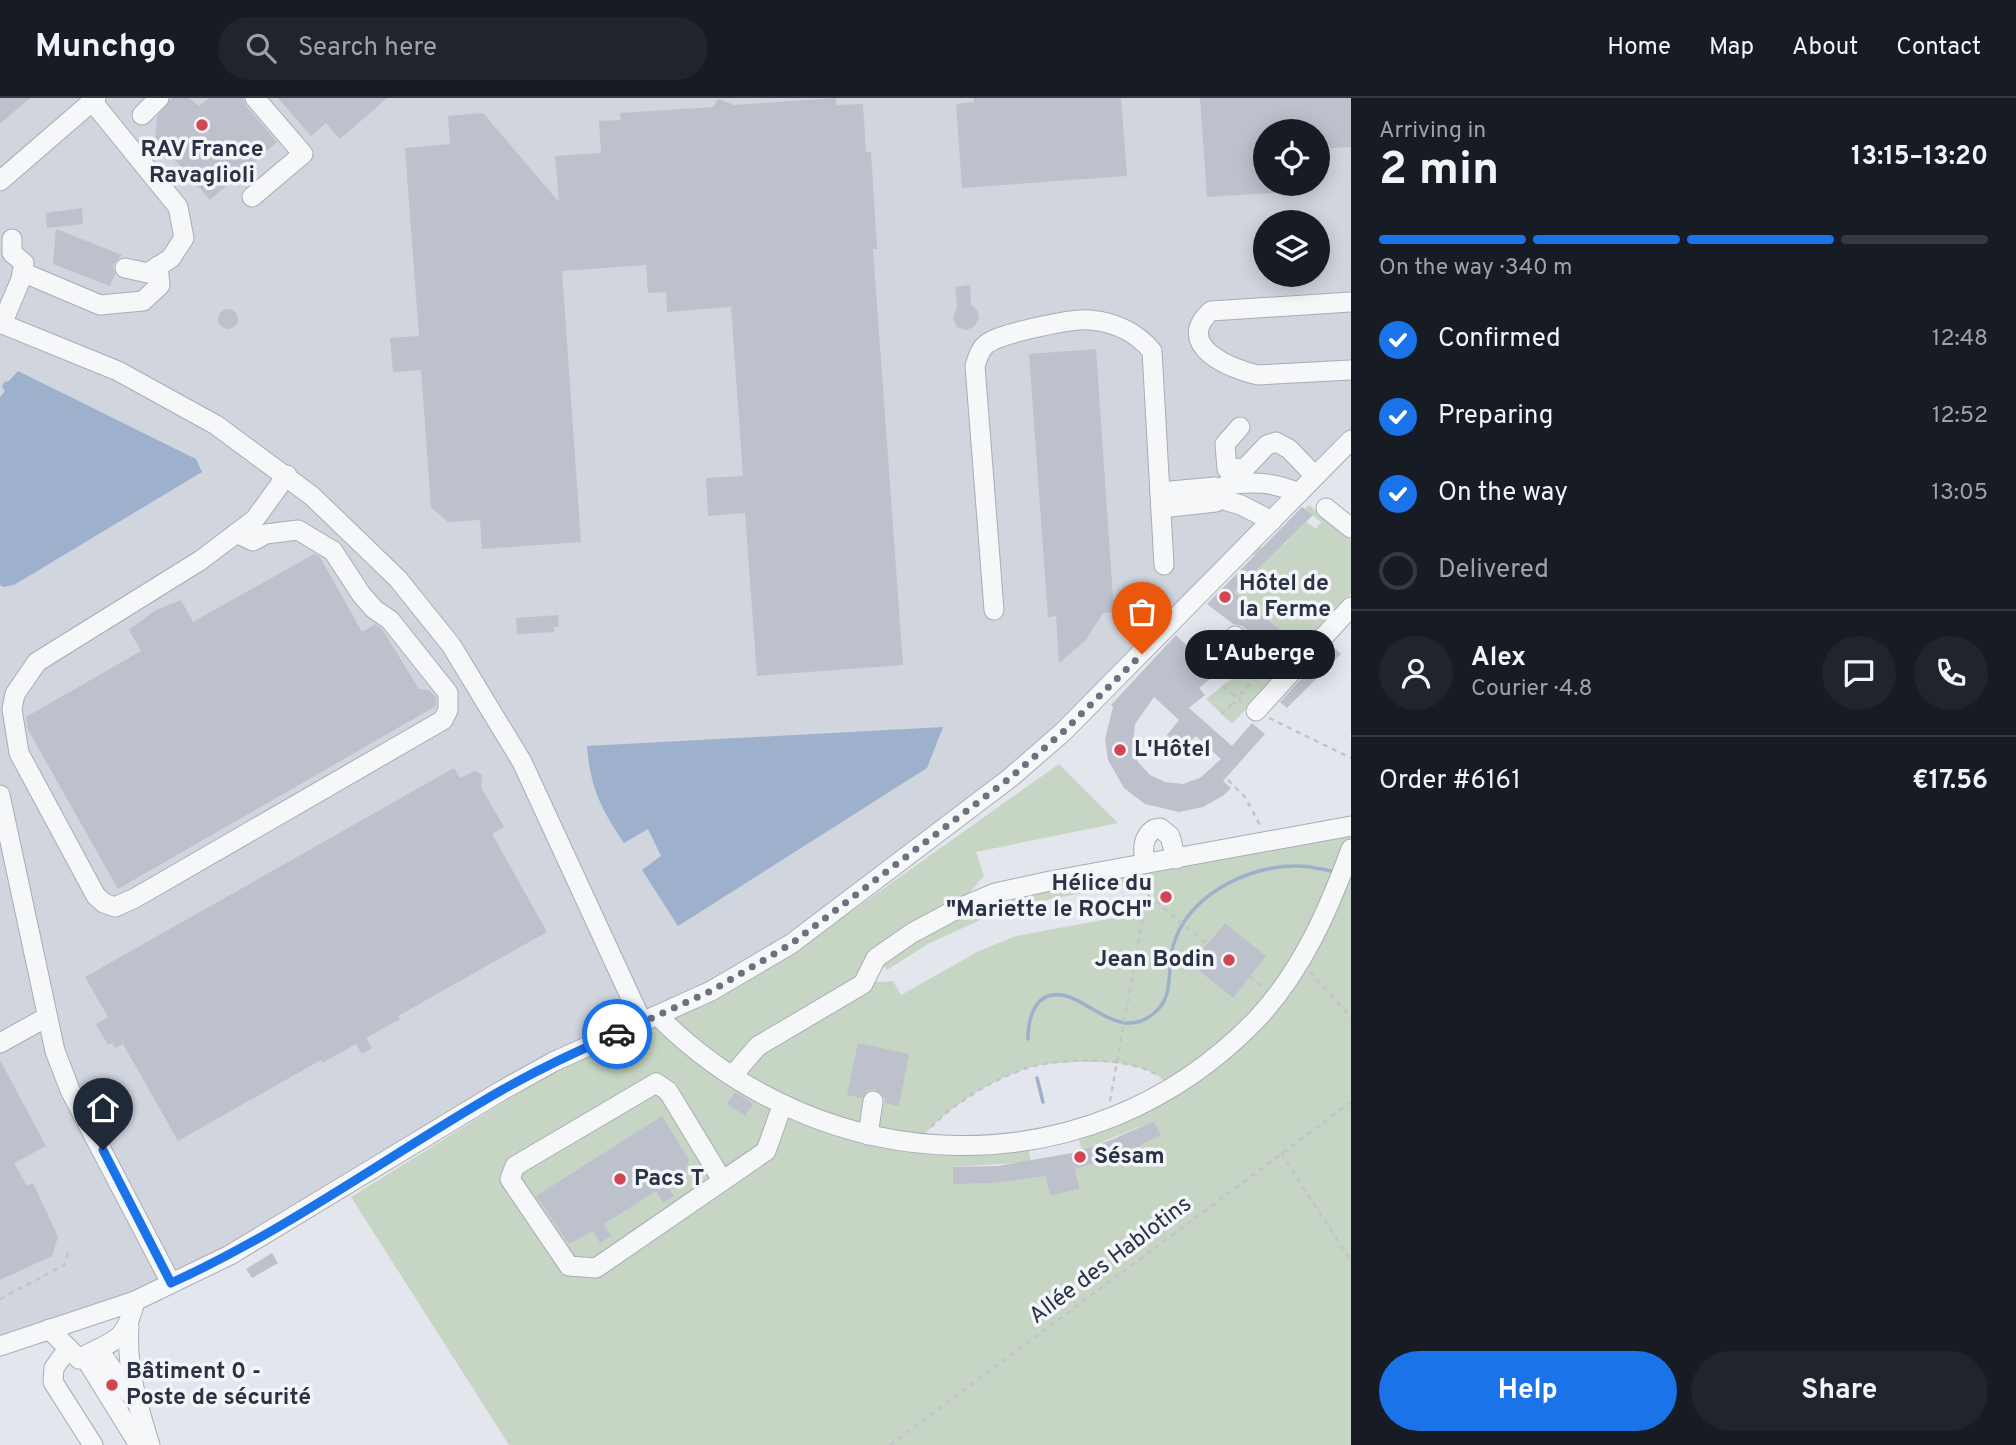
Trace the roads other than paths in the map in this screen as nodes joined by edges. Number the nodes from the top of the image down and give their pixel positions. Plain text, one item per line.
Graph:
1 (159, 98) edge
2 (255, 98) edge
3 (94, 100) edge
4 (142, 115) dead end
5 (0, 181) edge
6 (252, 197) dead end
7 (12, 239) dead end
8 (158, 266) junction
9 (125, 268) dead end
10 (22, 272) junction
11 (1351, 302) edge
12 (1, 323) edge
13 (1351, 370) edge
14 (1240, 427) dead end
15 (1351, 440) edge
16 (287, 475) junction
17 (1317, 475) junction
18 (1299, 493) junction
19 (1221, 494) junction
20 (1161, 500) junction
21 (1326, 508) dead end
22 (1272, 521) junction
23 (1351, 528) edge
24 (236, 533) junction
25 (1164, 565) dead end
26 (1351, 607) edge
27 (994, 610) dead end
28 (1235, 636) dead end
29 (1285, 678) junction
30 (1256, 711) dead end
31 (0, 795) edge
32 (1351, 826) edge
33 (1351, 849) edge
34 (1176, 859) junction
35 (1146, 863) junction
36 (47, 1017) junction
37 (650, 1019) junction
38 (0, 1043) edge
39 (733, 1075) junction
40 (873, 1101) dead end
41 (782, 1106) junction
42 (868, 1135) junction
43 (722, 1180) junction
44 (171, 1283) junction
45 (135, 1301) junction
46 (49, 1329) junction
47 (123, 1334) junction
48 (0, 1346) edge
49 (82, 1353) junction
50 (130, 1394) junction
51 (92, 1442) edge
52 (138, 1445) edge
53 (148, 1445) edge

1 - 4 street
2 - 6 street
3 - 5 street
3 - 8 street
7 - 10 street
8 - 9 street
8 - 10 street
10 - 12 street
11 - 13 street
12 - 16 street
14 - 17 street
15 - 17 street
16 - 24 street
16 - 37 street
17 - 18 street
18 - 19 street
18 - 22 street
19 - 20 street
19 - 22 street
20 - 25 street
20 - 27 street
21 - 23 street
22 - 37 street
24 - 24 street
26 - 29 street
28 - 29 street
29 - 30 street
31 - 36 street
32 - 34 street
33 - 42 street
34 - 35 street
34 - 35 street
35 - 39 street
36 - 38 street
36 - 44 street
37 - 39 street
37 - 44 street
39 - 41 street
40 - 42 street
41 - 42 street
41 - 43 street
43 - 43 street
44 - 45 street
45 - 46 street
45 - 47 street
46 - 48 street
46 - 49 street
47 - 49 street
47 - 50 street
47 - 53 street
49 - 50 street
49 - 51 street
49 - 52 street
50 - 53 street

